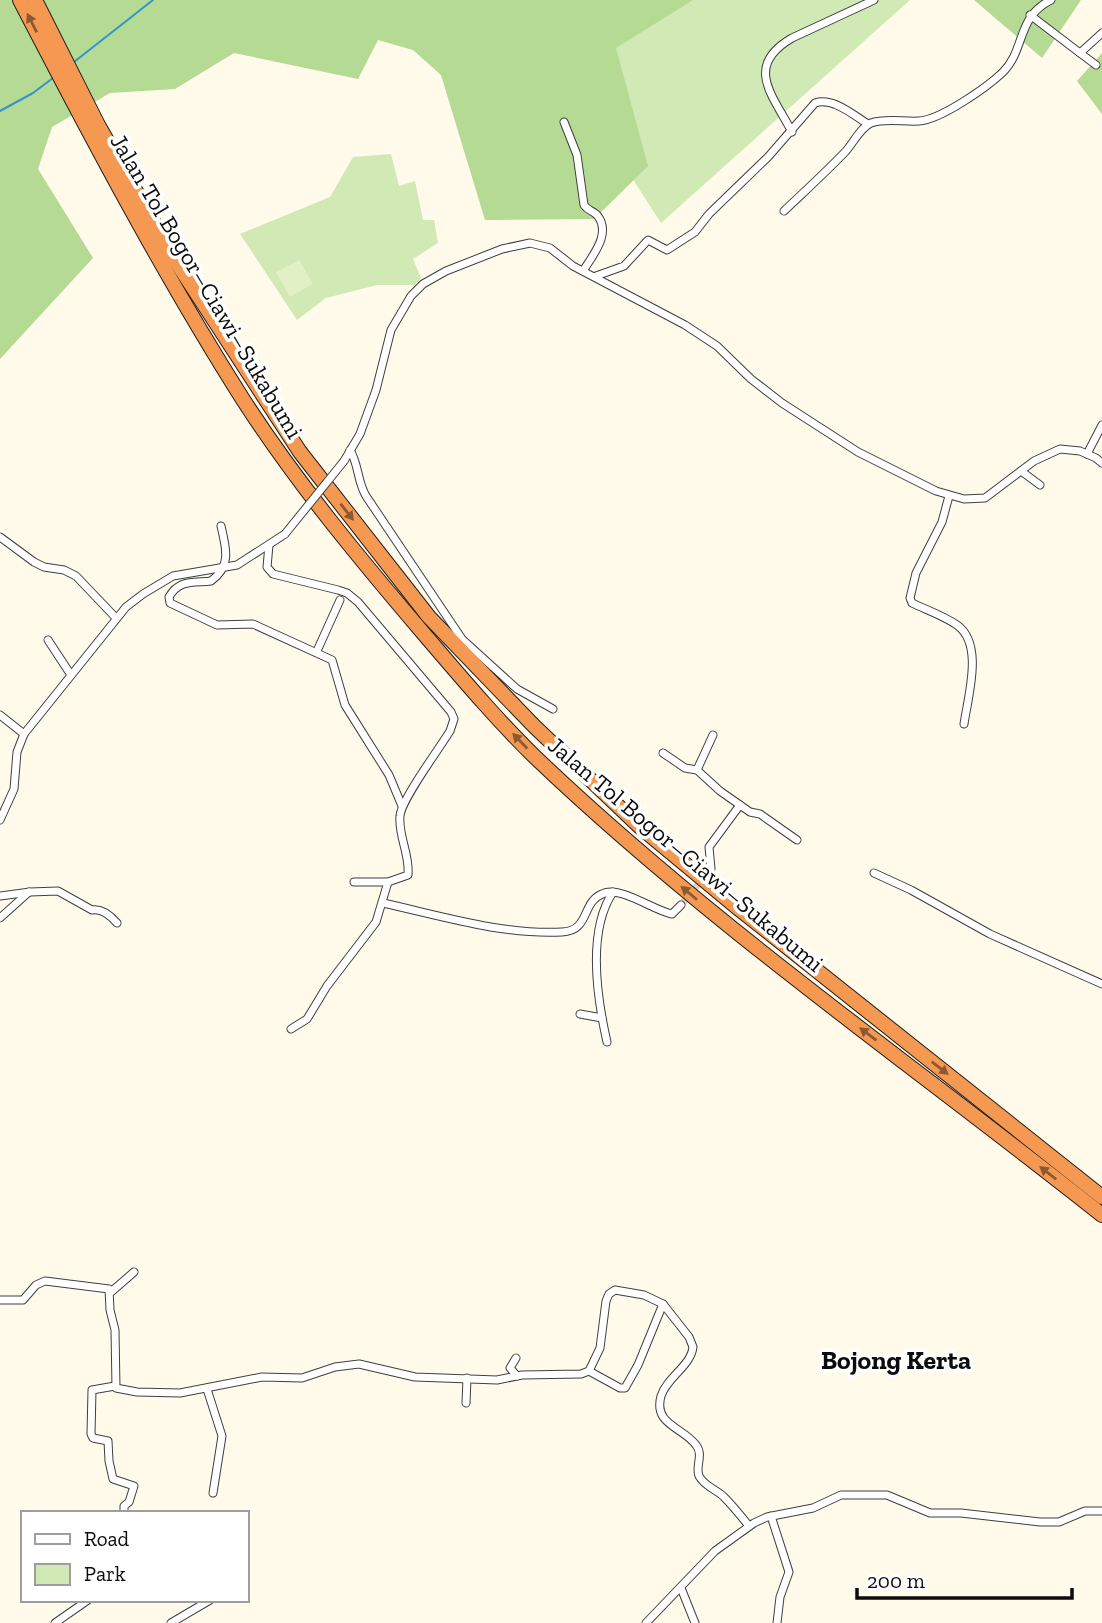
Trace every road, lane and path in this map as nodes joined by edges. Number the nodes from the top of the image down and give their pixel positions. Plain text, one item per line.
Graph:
1 (20, 0) edge
2 (35, 0) edge
3 (874, 0) edge
4 (1051, 0) edge
5 (1030, 15) junction
6 (1102, 33) edge
7 (1080, 53) junction
8 (1096, 65) dead end
9 (564, 122) dead end
10 (868, 124) junction
11 (92, 126) junction
12 (792, 132) junction
13 (784, 211) dead end
14 (583, 271) junction
15 (596, 276) junction
16 (1102, 425) edge
17 (350, 450) junction
18 (1087, 454) junction
19 (1102, 463) edge
20 (1021, 471) junction
21 (1040, 485) dead end
22 (949, 496) junction
23 (220, 527) dead end
24 (0, 537) edge
25 (269, 545) junction
26 (223, 568) junction
27 (340, 600) dead end
28 (116, 618) junction
29 (48, 640) dead end
30 (317, 651) junction
31 (71, 675) junction
32 (553, 709) dead end
33 (0, 715) edge
34 (964, 724) dead end
35 (24, 734) junction
36 (713, 735) dead end
37 (663, 753) dead end
38 (698, 771) junction
39 (740, 805) junction
40 (402, 806) junction
41 (0, 820) edge
42 (797, 840) dead end
43 (712, 869) tunnel mouth
44 (874, 873) dead end
45 (354, 883) dead end
46 (388, 883) junction
47 (30, 892) junction
48 (613, 892) junction
49 (0, 896) edge
50 (383, 903) junction
51 (681, 905) dead end
52 (0, 918) edge
53 (117, 923) dead end
54 (1102, 984) edge
55 (580, 1014) dead end
56 (602, 1018) junction
57 (291, 1029) dead end
58 (607, 1042) dead end
59 (1102, 1197) edge
60 (1102, 1215) edge
61 (134, 1272) dead end
62 (111, 1292) junction
63 (0, 1300) edge
64 (663, 1304) junction
65 (516, 1358) dead end
66 (589, 1371) junction
67 (517, 1376) junction
68 (467, 1378) junction
69 (115, 1386) junction
70 (208, 1389) junction
71 (466, 1403) dead end
72 (213, 1493) dead end
73 (124, 1511) edge
74 (1102, 1511) edge
75 (771, 1517) junction
76 (749, 1526) junction
77 (681, 1588) junction
78 (85, 1602) edge
79 (207, 1602) edge
80 (55, 1623) edge
81 (171, 1623) edge
82 (646, 1623) edge
83 (695, 1623) edge
84 (777, 1623) edge

11 -> 1 highway, Jalan Tol Bogor–Ciawi–Sukabumi
2 - 11 highway, Jalan Tol Bogor–Ciawi–Sukabumi
3 - 12 street
4 - 5 street
5 - 7 street
5 - 10 street
6 - 7 street
7 - 8 street
9 - 14 street
10 - 12 street
10 - 13 street
11 -> 59 highway, Jalan Tol Bogor–Ciawi–Sukabumi
60 -> 11 highway, Jalan Tol Bogor–Ciawi–Sukabumi
12 - 15 street
14 - 15 street
14 - 17 street
15 - 22 street
16 - 18 street
17 - 25 street, bridge
17 - 32 street
18 - 19 street
18 - 20 street
20 - 21 street
20 - 22 street
22 - 34 street
23 - 26 street
24 - 28 street
25 - 26 street
25 - 40 street
26 - 28 street
26 - 30 street
27 - 30 street
28 - 31 street
29 - 31 street
30 - 40 street
31 - 35 street
33 - 35 street
35 - 41 street
36 - 38 street
37 - 38 street
38 - 39 street
39 - 42 street
39 - 43 street
40 - 46 street
44 - 54 street
45 - 46 street
46 - 50 street
47 - 49 street
47 - 52 street
47 - 53 street
48 - 50 street
48 - 51 street
48 - 56 street
50 - 57 street
55 - 56 street
56 - 58 street
61 - 62 street
62 - 63 street
62 - 69 street
64 - 66 street
64 - 66 street
64 - 76 street
65 - 67 street
66 - 67 street
67 - 68 street
68 - 70 street
68 - 71 street
69 - 70 street
69 - 73 street
70 - 72 street
74 - 75 street
75 - 76 street
75 - 84 street
76 - 77 street
77 - 82 street
77 - 83 street
78 - 80 street
79 - 81 street

